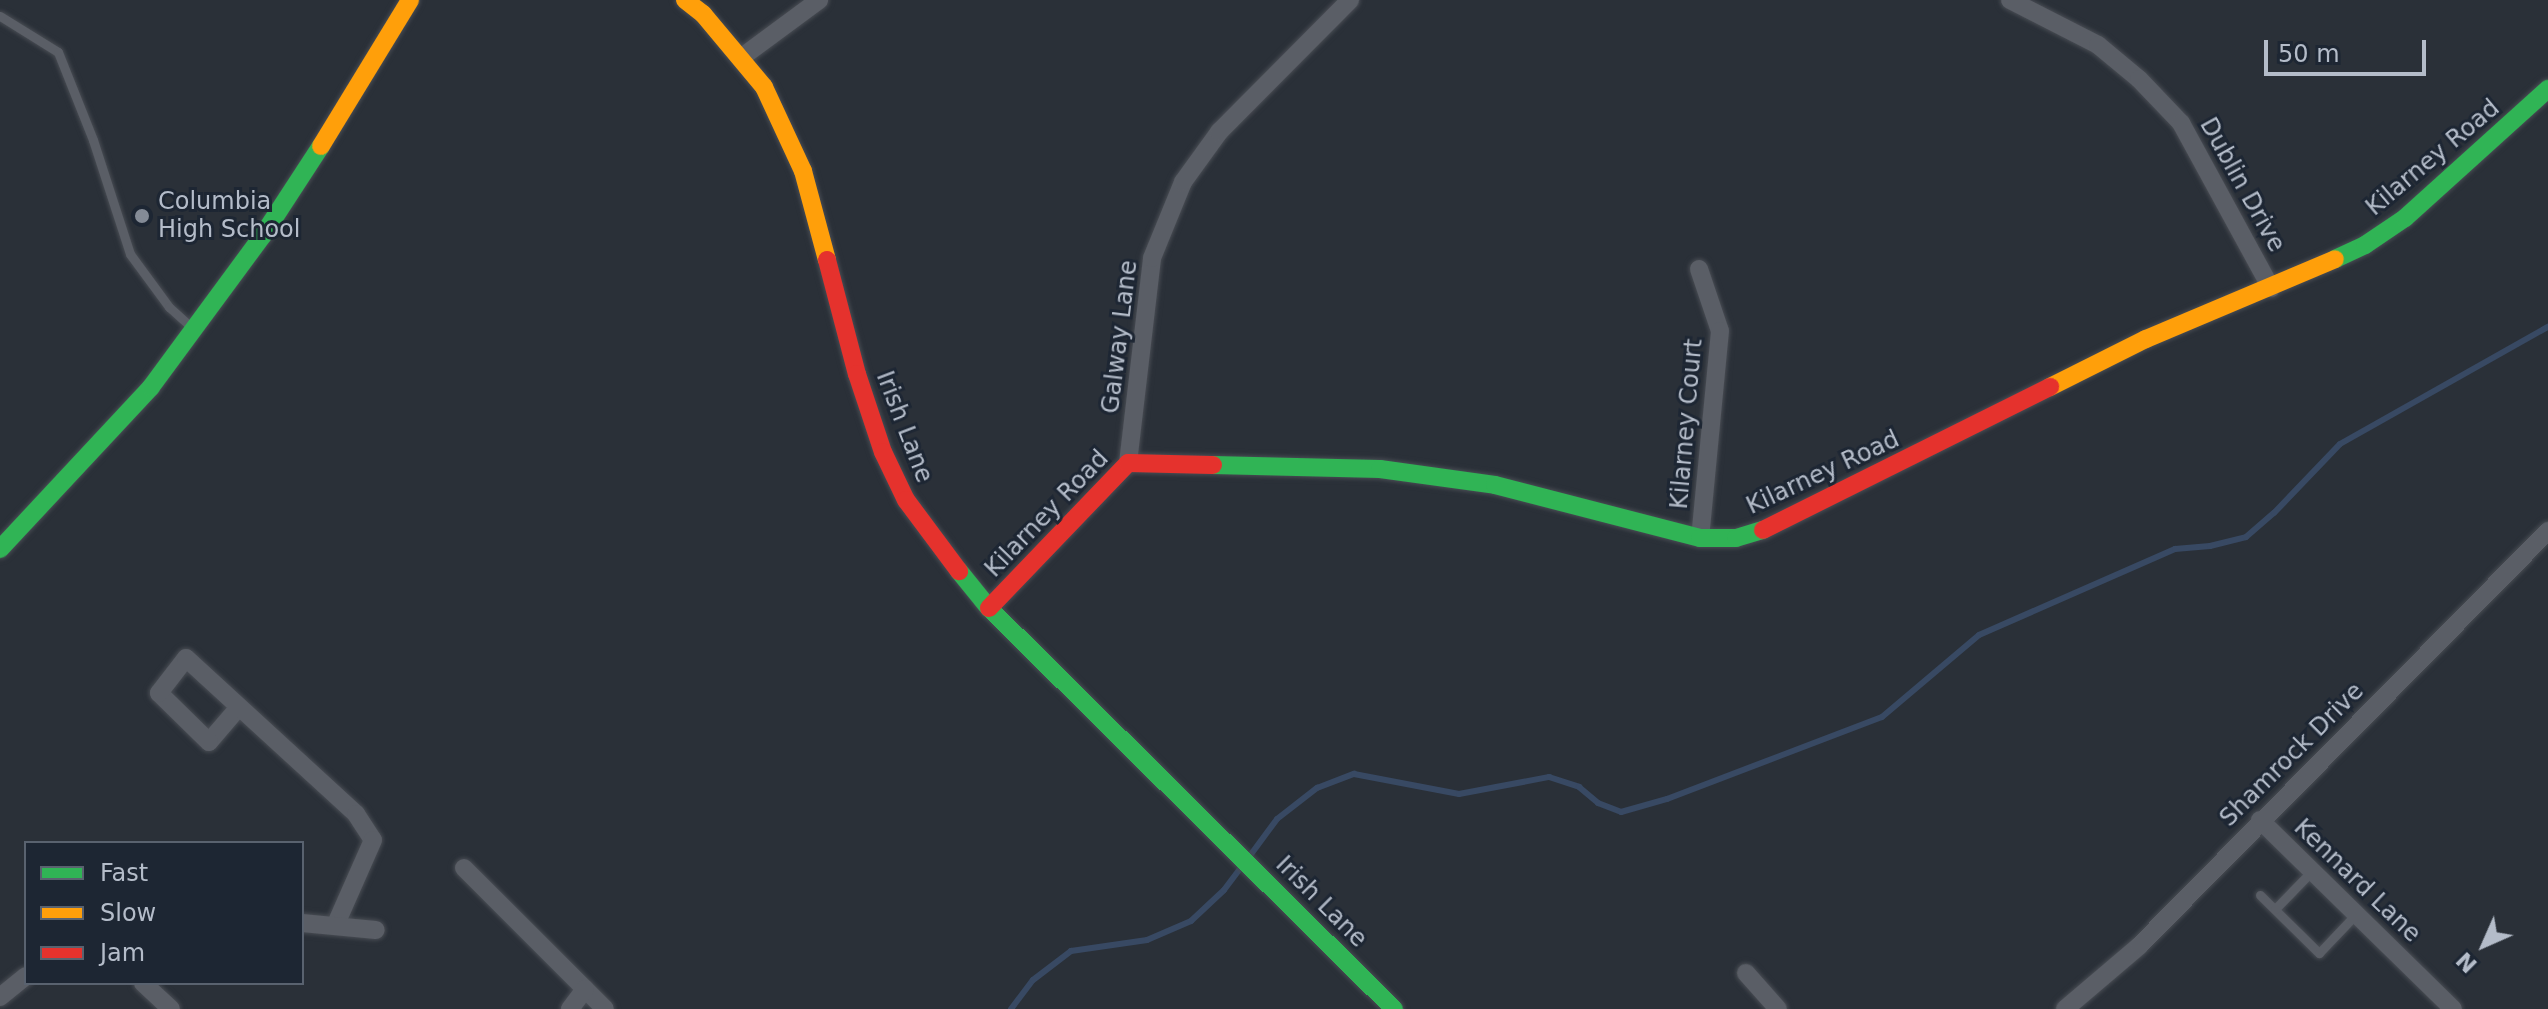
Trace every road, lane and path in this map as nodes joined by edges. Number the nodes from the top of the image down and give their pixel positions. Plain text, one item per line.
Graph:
1 (410, 0) edge
2 (685, 0) edge
3 (819, 0) edge
4 (1350, 0) edge
5 (2010, 0) edge
6 (0, 16) edge
7 (742, 57) junction
8 (2548, 89) edge
9 (1699, 269) dead end
10 (2271, 288) junction
11 (192, 328) junction
12 (1128, 463) junction
13 (2548, 531) edge
14 (1700, 538) junction
15 (0, 549) edge
16 (989, 608) junction
17 (239, 707) junction
18 (2260, 820) junction
19 (464, 868) dead end
20 (2312, 871) junction
21 (2260, 895) dead end
22 (2275, 909) junction
23 (2356, 914) junction
24 (304, 923) edge
25 (335, 926) junction
26 (376, 930) dead end
27 (1746, 973) dead end
28 (24, 978) edge
29 (145, 985) edge
30 (585, 989) junction
31 (0, 997) edge
32 (171, 1009) edge
33 (570, 1009) edge
34 (605, 1009) edge
35 (1394, 1009) edge
36 (1778, 1009) edge
37 (2065, 1009) edge
38 (2453, 1009) edge

1 - 11 street
2 - 7 street, Irish Lane
3 - 7 street
4 - 12 street, Galway Lane
5 - 10 street, Dublin Drive
6 - 11 lane
7 - 16 street, Irish Lane
8 - 10 street, Kilarney Road
9 - 14 street, Kilarney Court
10 - 14 street, Kilarney Road
11 - 15 street
12 - 14 street, Kilarney Road
12 - 16 street, Kilarney Road
13 - 18 street, Shamrock Drive
16 - 35 street, Irish Lane
17 - 17 street
17 - 25 street
18 - 20 street, Kennard Lane
18 - 37 street, Shamrock Drive
19 - 30 street
20 - 22 lane
20 - 23 street, Kennard Lane
21 - 22 lane
22 - 23 lane
23 - 38 street, Kennard Lane
24 - 25 street
25 - 26 street
27 - 36 street
28 - 31 street
29 - 32 street
30 - 33 street
30 - 34 street

